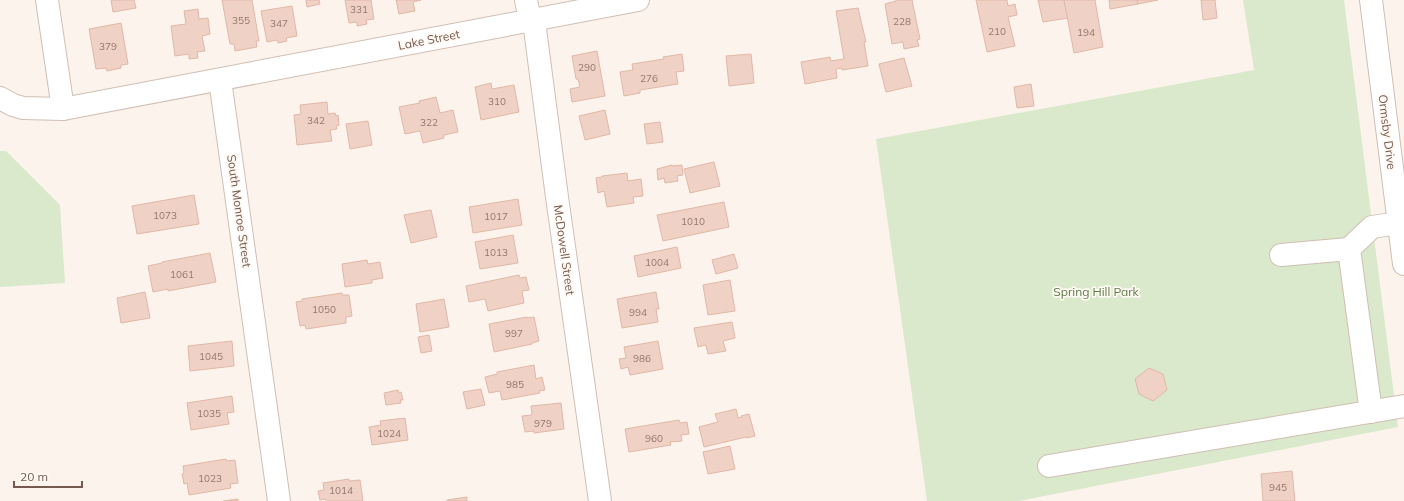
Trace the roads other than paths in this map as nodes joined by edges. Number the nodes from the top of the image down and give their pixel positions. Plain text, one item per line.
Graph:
1 (47, 0) edge
2 (638, 0) edge
3 (1371, 0) edge
4 (528, 10) edge
5 (220, 80) junction
6 (0, 98) edge
7 (63, 109) junction
8 (1399, 223) junction
9 (1349, 249) junction
10 (1281, 255) dead end
11 (1404, 264) edge
12 (1404, 406) edge
13 (1372, 412) junction
14 (1049, 466) dead end
15 (279, 501) edge
16 (600, 501) edge

1 - 7 street
2 - 4 street, Lake Street
3 - 8 street, Ormsby Drive
4 - 5 street, Lake Street
4 - 16 street, McDowell Street
5 - 7 street
5 - 15 street, South Monroe Street
6 - 7 street
8 - 9 street
8 - 11 street, Ormsby Drive
9 - 10 street
9 - 13 street
12 - 13 street
13 - 14 street

